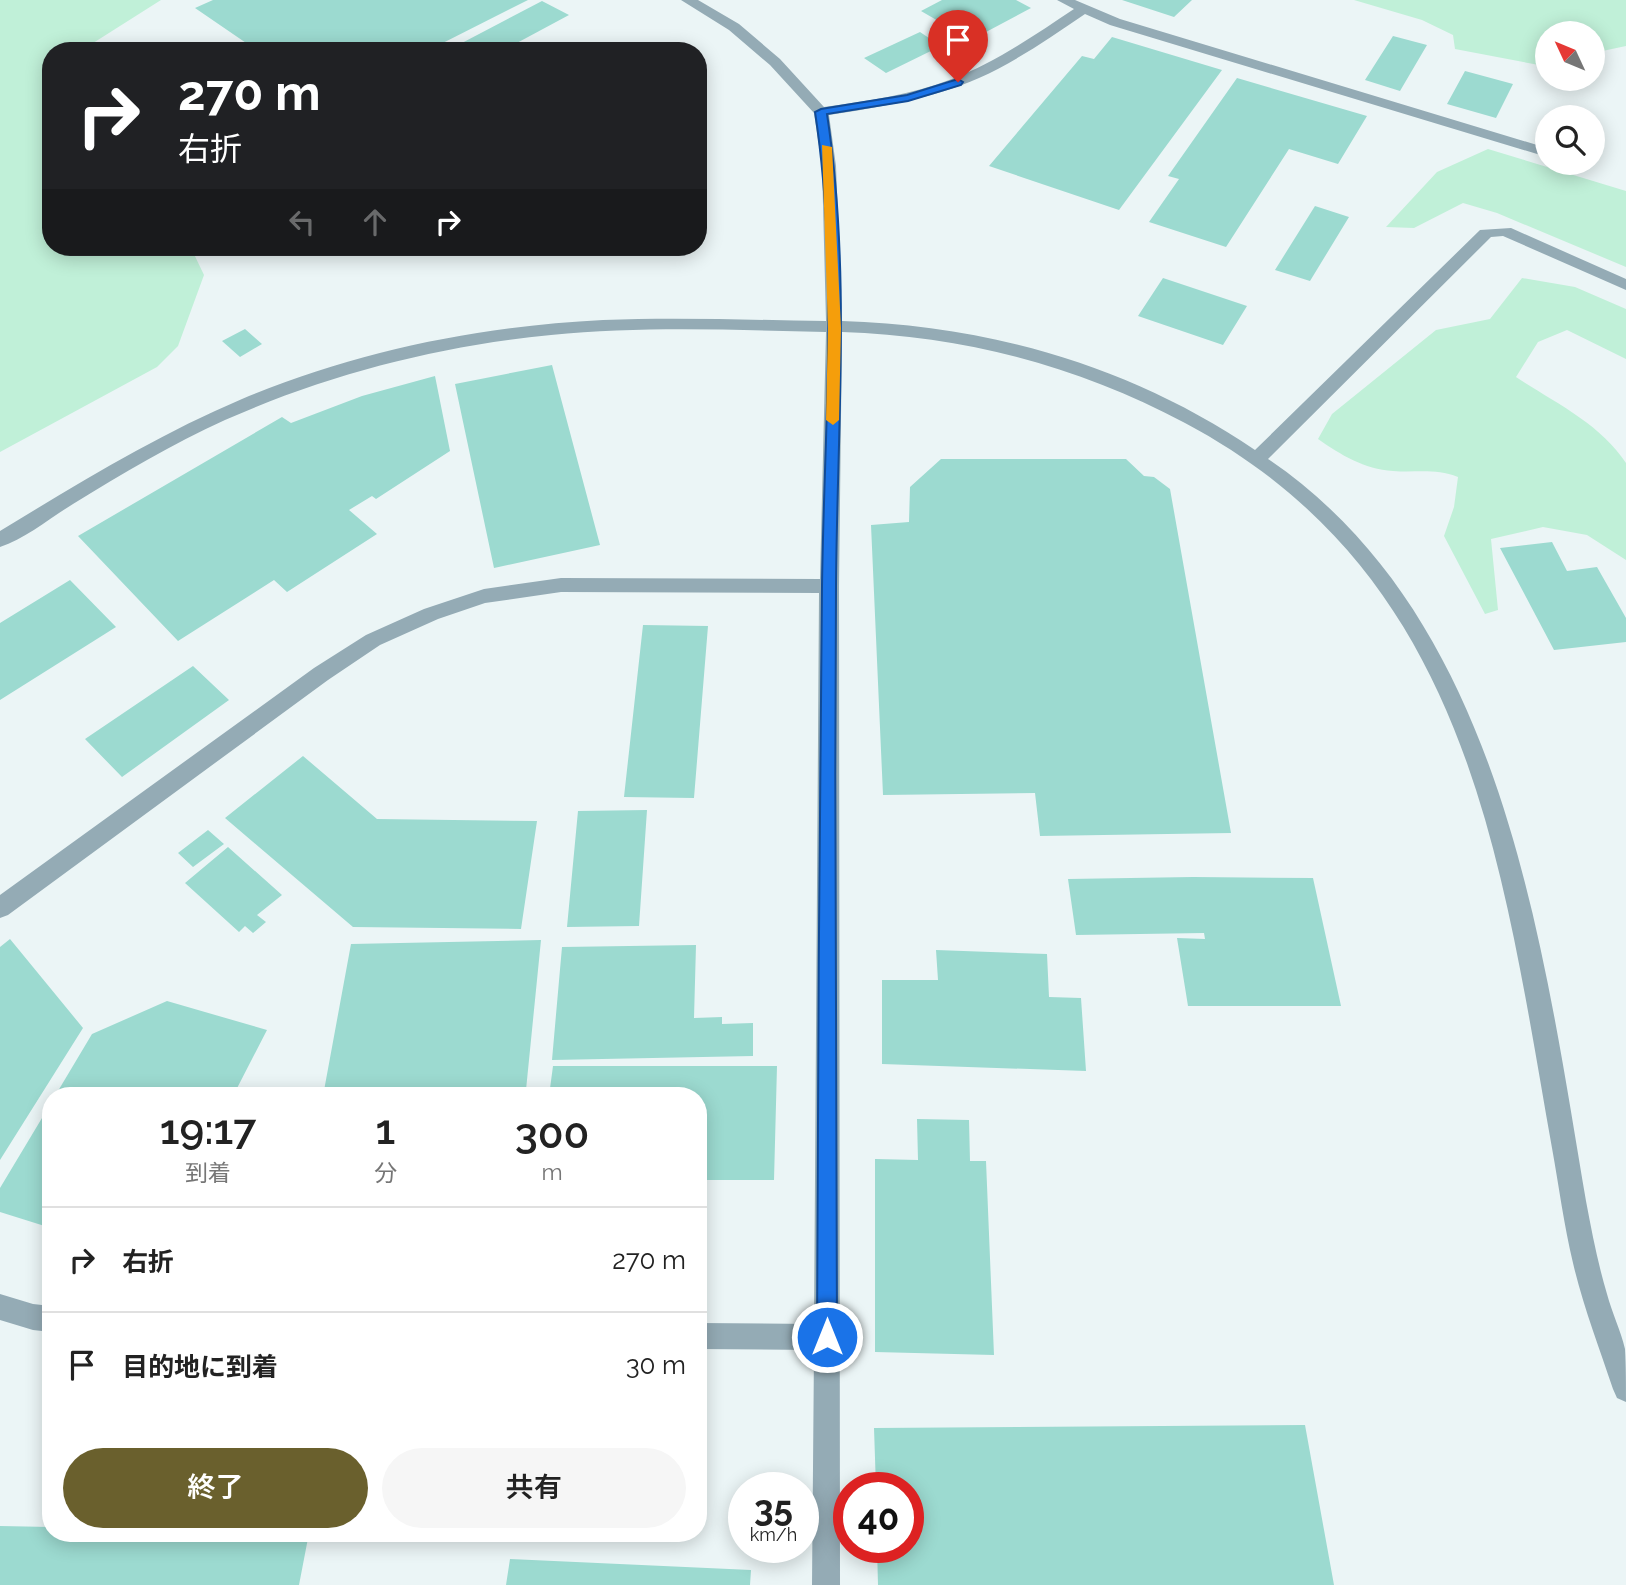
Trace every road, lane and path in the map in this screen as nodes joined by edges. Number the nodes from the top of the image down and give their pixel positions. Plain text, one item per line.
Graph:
1 (688, 0) edge
2 (1064, 0) edge
3 (1082, 10) junction
4 (821, 112) junction
5 (1535, 149) edge
6 (1626, 285) edge
7 (834, 328) junction
8 (1257, 458) junction
9 (0, 540) edge
10 (829, 586) junction
11 (0, 908) edge
12 (0, 1307) edge
13 (42, 1318) edge
14 (707, 1336) edge
15 (827, 1337) junction
16 (1626, 1389) edge
17 (826, 1585) edge

1 - 4 street
2 - 3 street
3 - 4 street
3 - 5 street
4 - 7 street
6 - 8 street
7 - 8 street
7 - 9 street
7 - 10 street
8 - 16 street
10 - 11 street
10 - 15 street
12 - 13 street
14 - 15 street
15 - 17 street

